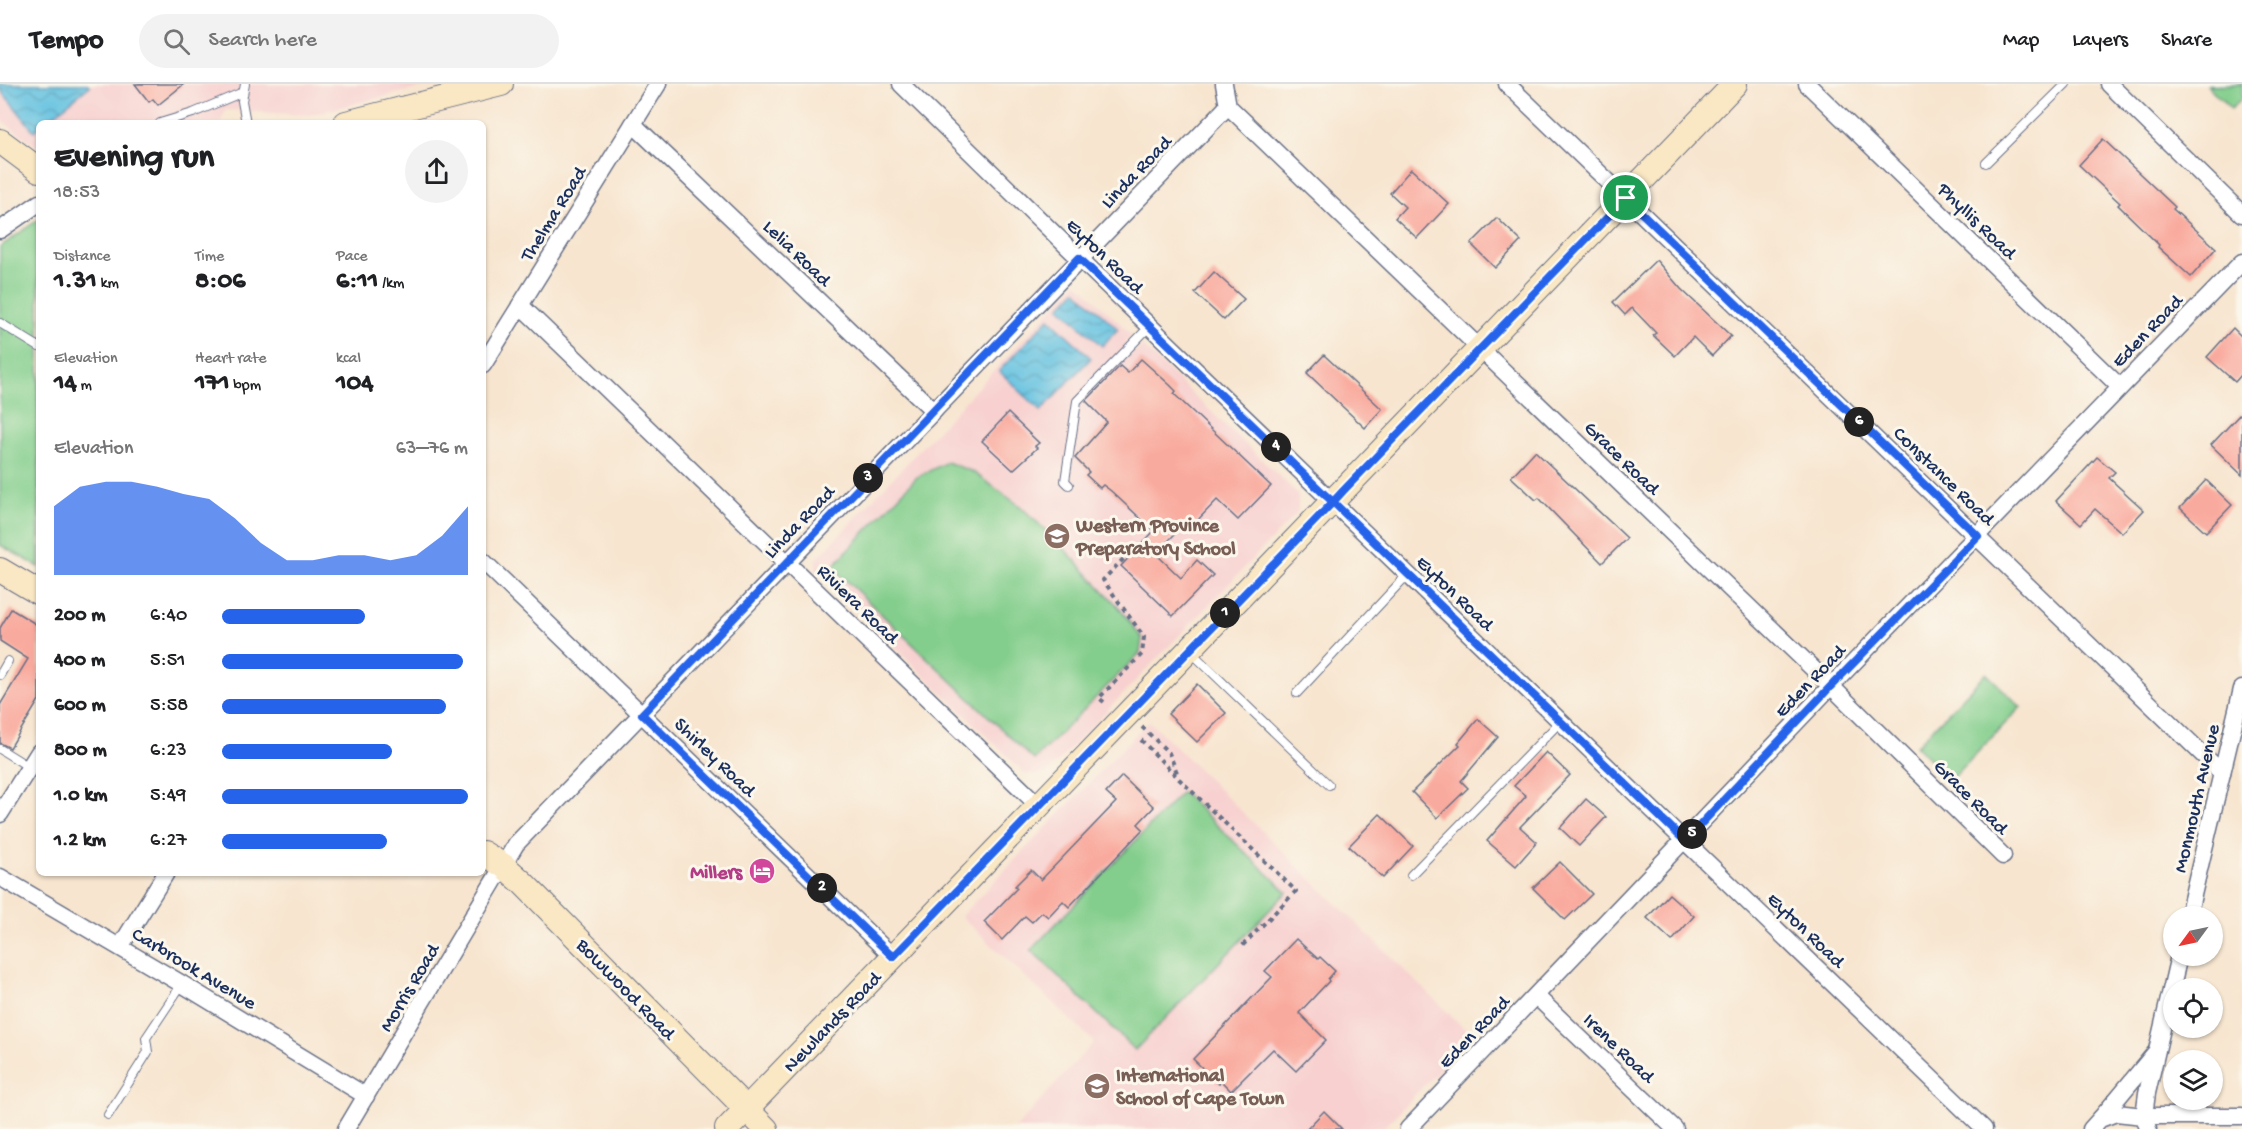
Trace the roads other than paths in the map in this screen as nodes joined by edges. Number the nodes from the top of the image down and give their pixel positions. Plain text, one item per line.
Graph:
1 (501, 84) edge
2 (658, 84) edge
3 (901, 84) edge
4 (1224, 84) edge
5 (1508, 84) edge
6 (1735, 84) edge
7 (1807, 84) edge
8 (2066, 84) edge
9 (2109, 84) edge
10 (244, 88) edge
11 (1228, 106) junction
12 (170, 120) edge
13 (245, 120) edge
14 (358, 120) edge
15 (633, 124) junction
16 (0, 141) edge
17 (1986, 164) dead end
18 (36, 168) edge
19 (1626, 198) junction
20 (36, 205) edge
21 (2242, 213) edge
22 (0, 230) edge
23 (1079, 258) junction
24 (2242, 262) edge
25 (520, 305) junction
26 (0, 323) edge
27 (1150, 326) junction
28 (36, 345) edge
29 (1481, 349) junction
30 (486, 360) edge
31 (2120, 387) junction
32 (934, 411) junction
33 (1069, 485) dead end
34 (1333, 502) junction
35 (1978, 536) junction
36 (787, 563) junction
37 (486, 564) edge
38 (0, 570) edge
39 (1408, 574) junction
40 (36, 591) edge
41 (1189, 651) junction
42 (8, 661) dead end
43 (0, 675) edge
44 (1831, 686) junction
45 (2242, 689) edge
46 (1298, 693) dead end
47 (642, 714) junction
48 (1561, 721) junction
49 (0, 749) edge
50 (36, 756) edge
51 (29, 767) junction
52 (2222, 773) junction
53 (1329, 785) dead end
54 (1039, 806) junction
55 (0, 814) edge
56 (1685, 841) junction
57 (486, 855) edge
58 (2003, 856) dead end
59 (504, 866) junction
60 (1411, 875) dead end
61 (164, 876) edge
62 (0, 877) edge
63 (2190, 906) edge
64 (120, 947) junction
65 (893, 957) junction
66 (2178, 966) edge
67 (182, 984) junction
68 (1536, 996) junction
69 (2157, 1052) junction
70 (366, 1096) junction
71 (746, 1110) junction
72 (108, 1115) dead end
73 (2242, 1116) edge
74 (2146, 1123) edge
75 (2096, 1124) edge
76 (346, 1129) edge
77 (727, 1129) edge
78 (766, 1129) edge
79 (1408, 1129) edge
80 (1675, 1129) edge
81 (1984, 1129) edge

1 - 14 main road
2 - 15 street, Thelma Road
3 - 23 street, Eyton Road
4 - 11 street
5 - 19 street, Constance Road
6 - 19 main road, Newlands Road
7 - 31 street, Phyllis Road
8 - 17 lane
9 - 21 street
10 - 12 lane
10 - 13 lane
11 - 23 street, Linda Road
11 - 29 street, Grace Road
15 - 25 street, Thelma Road
15 - 32 street, Lelia Road
16 - 18 main road
19 - 29 main road, Newlands Road
19 - 35 street, Constance Road
20 - 22 street
23 - 27 street, Eyton Road
23 - 32 street, Linda Road
24 - 31 street, Eden Road
25 - 30 street, Thelma Road
25 - 36 street, Riviera Road
26 - 28 lane
27 - 33 lane
27 - 34 street, Eyton Road
29 - 34 main road, Newlands Road
29 - 44 street, Grace Road
31 - 35 street, Eden Road
32 - 36 street, Linda Road
34 - 39 street, Eyton Road
34 - 41 main road, Newlands Road
35 - 44 street, Eden Road
35 - 52 street, Constance Road
36 - 47 street, Linda Road
36 - 54 street, Riviera Road
37 - 47 street, Shirley Road
38 - 40 main road
39 - 46 lane
39 - 48 street, Eyton Road
41 - 53 lane
41 - 54 main road, Newlands Road
42 - 43 lane
44 - 56 street, Eden Road
44 - 58 street, Grace Road
45 - 52 street, Monmouth Avenue
47 - 59 street, Linda Road
47 - 65 street, Shirley Road
48 - 56 street, Eyton Road
48 - 60 lane
49 - 51 lane
50 - 51 street
51 - 55 street
52 - 63 street, Monmouth Avenue
54 - 65 main road, Newlands Road
56 - 68 street, Eden Road
56 - 81 street, Eyton Road
57 - 59 main road, Bowwood Road
59 - 70 street, Morris Road
59 - 71 main road, Bowwood Road
61 - 64 street
62 - 64 street, Carbrook Avenue
64 - 67 street, Carbrook Avenue
65 - 71 main road, Newlands Road
66 - 69 street
67 - 70 street, Carbrook Avenue
67 - 72 lane
68 - 79 street, Eden Road
68 - 80 street, Irene Road
69 - 74 street
69 - 75 street
70 - 76 street, Morris Road
71 - 77 main road, Newlands Road
71 - 78 main road, Bowwood Road
73 - 74 street
74 - 75 street

